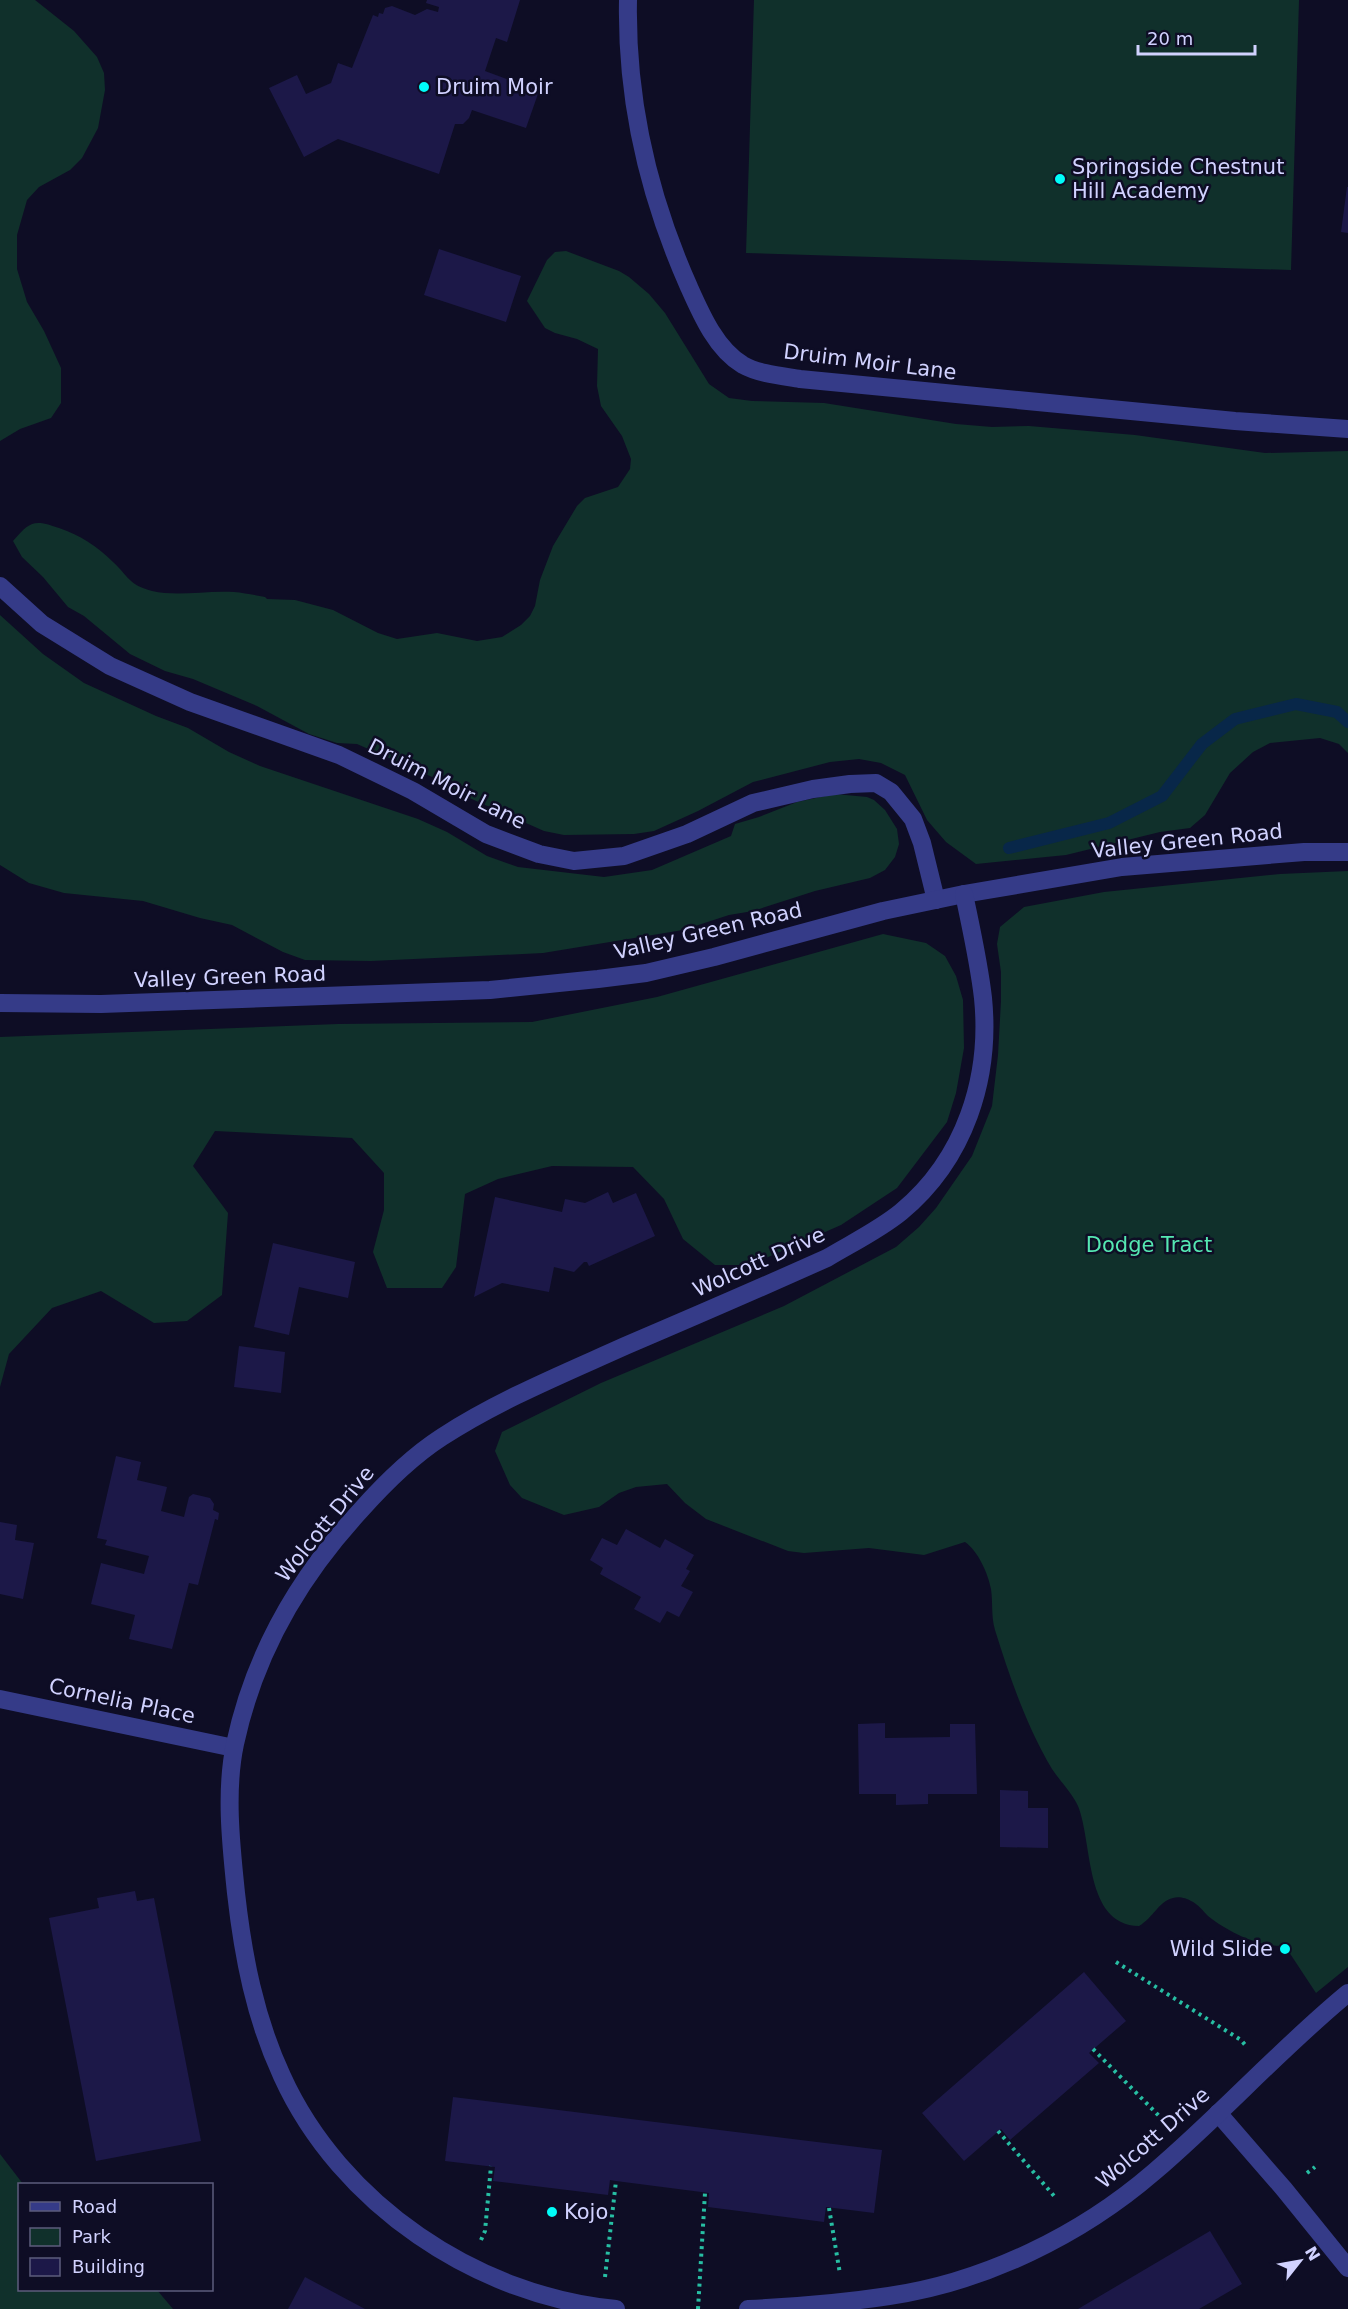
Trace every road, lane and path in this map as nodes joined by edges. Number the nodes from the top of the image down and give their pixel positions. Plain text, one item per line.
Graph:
1 (628, 0) edge
2 (1348, 429) edge
3 (0, 586) edge
4 (1348, 852) edge
5 (964, 894) junction
6 (936, 900) junction
7 (0, 1004) edge
8 (0, 1699) edge
9 (234, 1748) junction
10 (1116, 1962) dead end
11 (1348, 1993) edge
12 (1093, 2049) dead end
13 (1249, 2050) dead end
14 (1218, 2113) junction
15 (1169, 2125) dead end
16 (998, 2131) dead end
17 (491, 2166) dead end
18 (616, 2181) dead end
19 (705, 2193) dead end
20 (1055, 2197) dead end
21 (829, 2208) dead end
22 (479, 2244) dead end
23 (1348, 2268) edge
24 (841, 2279) dead end
25 (604, 2284) dead end
26 (616, 2309) edge
27 (698, 2309) edge
28 (748, 2309) edge

1 - 2 street, Druim Moir Lane
3 - 6 street, Druim Moir Lane
4 - 5 street, Valley Green Road
5 - 6 street, Valley Green Road
5 - 9 street, Wolcott Drive
6 - 7 street, Valley Green Road
8 - 9 street, Cornelia Place
9 - 26 street, Wolcott Drive
10 - 13 path
11 - 14 street, Wolcott Drive
12 - 15 path
14 - 23 street
14 - 28 street, Wolcott Drive
16 - 20 path
17 - 22 path
18 - 25 path
19 - 27 path
21 - 24 path

